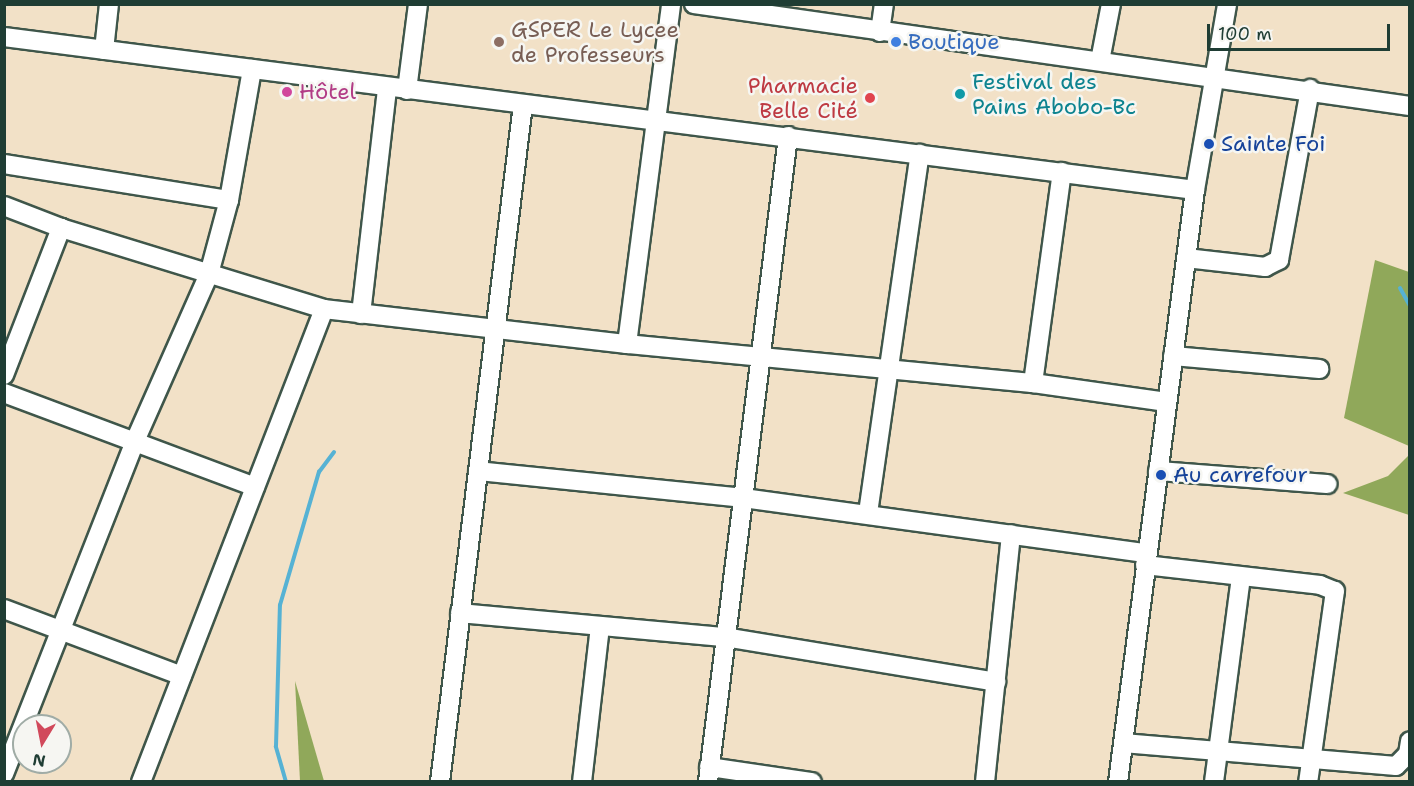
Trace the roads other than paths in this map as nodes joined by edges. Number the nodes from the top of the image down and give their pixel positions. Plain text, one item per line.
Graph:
1 (109, 4) edge
2 (418, 4) edge
3 (671, 4) edge
4 (694, 4) edge
5 (884, 4) edge
6 (1111, 4) edge
7 (1227, 4) edge
8 (715, 6) edge
9 (880, 32) junction
10 (4, 37) edge
11 (104, 50) junction
12 (1100, 61) junction
13 (252, 69) junction
14 (1214, 77) junction
15 (387, 88) junction
16 (1310, 89) junction
17 (407, 90) junction
18 (523, 104) junction
19 (1410, 106) edge
20 (657, 120) junction
21 (788, 136) junction
22 (920, 154) junction
23 (4, 164) edge
24 (1062, 172) junction
25 (1195, 190) junction
26 (229, 200) junction
27 (4, 206) edge
28 (61, 228) junction
29 (1186, 258) junction
30 (209, 274) junction
31 (324, 309) junction
32 (361, 314) junction
33 (495, 330) junction
34 (12, 332) edge
35 (627, 344) junction
36 (1173, 356) junction
37 (758, 357) junction
38 (888, 368) junction
39 (1319, 369) dead end
40 (4, 375) edge
41 (1033, 383) junction
42 (4, 393) edge
43 (1167, 402) junction
44 (135, 441) junction
45 (478, 471) junction
46 (1158, 471) junction
47 (1328, 484) dead end
48 (255, 487) junction
49 (744, 498) junction
50 (868, 513) junction
51 (1011, 534) junction
52 (1146, 559) junction
53 (1241, 577) junction
54 (4, 609) edge
55 (460, 613) junction
56 (600, 627) junction
57 (60, 629) junction
58 (725, 638) junction
59 (182, 676) junction
60 (996, 682) junction
61 (1410, 741) edge
62 (1123, 743) junction
63 (1218, 749) junction
64 (1311, 757) junction
65 (4, 774) edge
66 (709, 774) edge
67 (141, 782) edge
68 (440, 782) edge
69 (582, 782) edge
70 (812, 782) edge
71 (985, 782) edge
72 (1118, 782) edge
73 (1214, 782) edge
74 (1308, 782) edge

1 - 11 street
2 - 17 street
3 - 20 street
4 - 8 street
5 - 9 street
6 - 12 street
7 - 14 street
8 - 9 street
9 - 12 street
10 - 11 street
11 - 13 street
12 - 14 street
13 - 15 street
13 - 26 street
14 - 16 street
14 - 25 street
15 - 17 street
15 - 32 street
16 - 19 street
16 - 29 street
17 - 18 street
18 - 20 street
18 - 33 street
20 - 21 street
20 - 35 street
21 - 22 street
21 - 37 street
22 - 24 street
22 - 38 street
23 - 26 street
24 - 25 street
24 - 41 street
25 - 29 street
26 - 30 street
27 - 28 street
28 - 30 street
28 - 34 street
29 - 36 street
30 - 31 street
30 - 44 street
31 - 32 street
31 - 48 street
32 - 33 street
33 - 35 street
33 - 45 street
34 - 40 street
35 - 37 street
36 - 39 street
36 - 43 street
37 - 38 street
37 - 49 street
38 - 41 street
38 - 50 street
41 - 43 street
42 - 44 street
43 - 46 street
44 - 48 street
44 - 57 street
45 - 49 street
45 - 55 street
46 - 47 street
46 - 52 street
48 - 59 street
49 - 50 street
49 - 58 street
50 - 51 street
51 - 52 street
51 - 60 street
52 - 53 street
52 - 62 street
53 - 63 street
53 - 64 street
54 - 57 street
55 - 56 street
55 - 68 street
56 - 58 street
56 - 69 street
57 - 59 street
57 - 65 street
58 - 60 street
58 - 66 street
59 - 67 street
60 - 71 street
61 - 64 street
62 - 63 street
62 - 72 street
63 - 64 street
63 - 73 street
64 - 74 street
66 - 70 street

